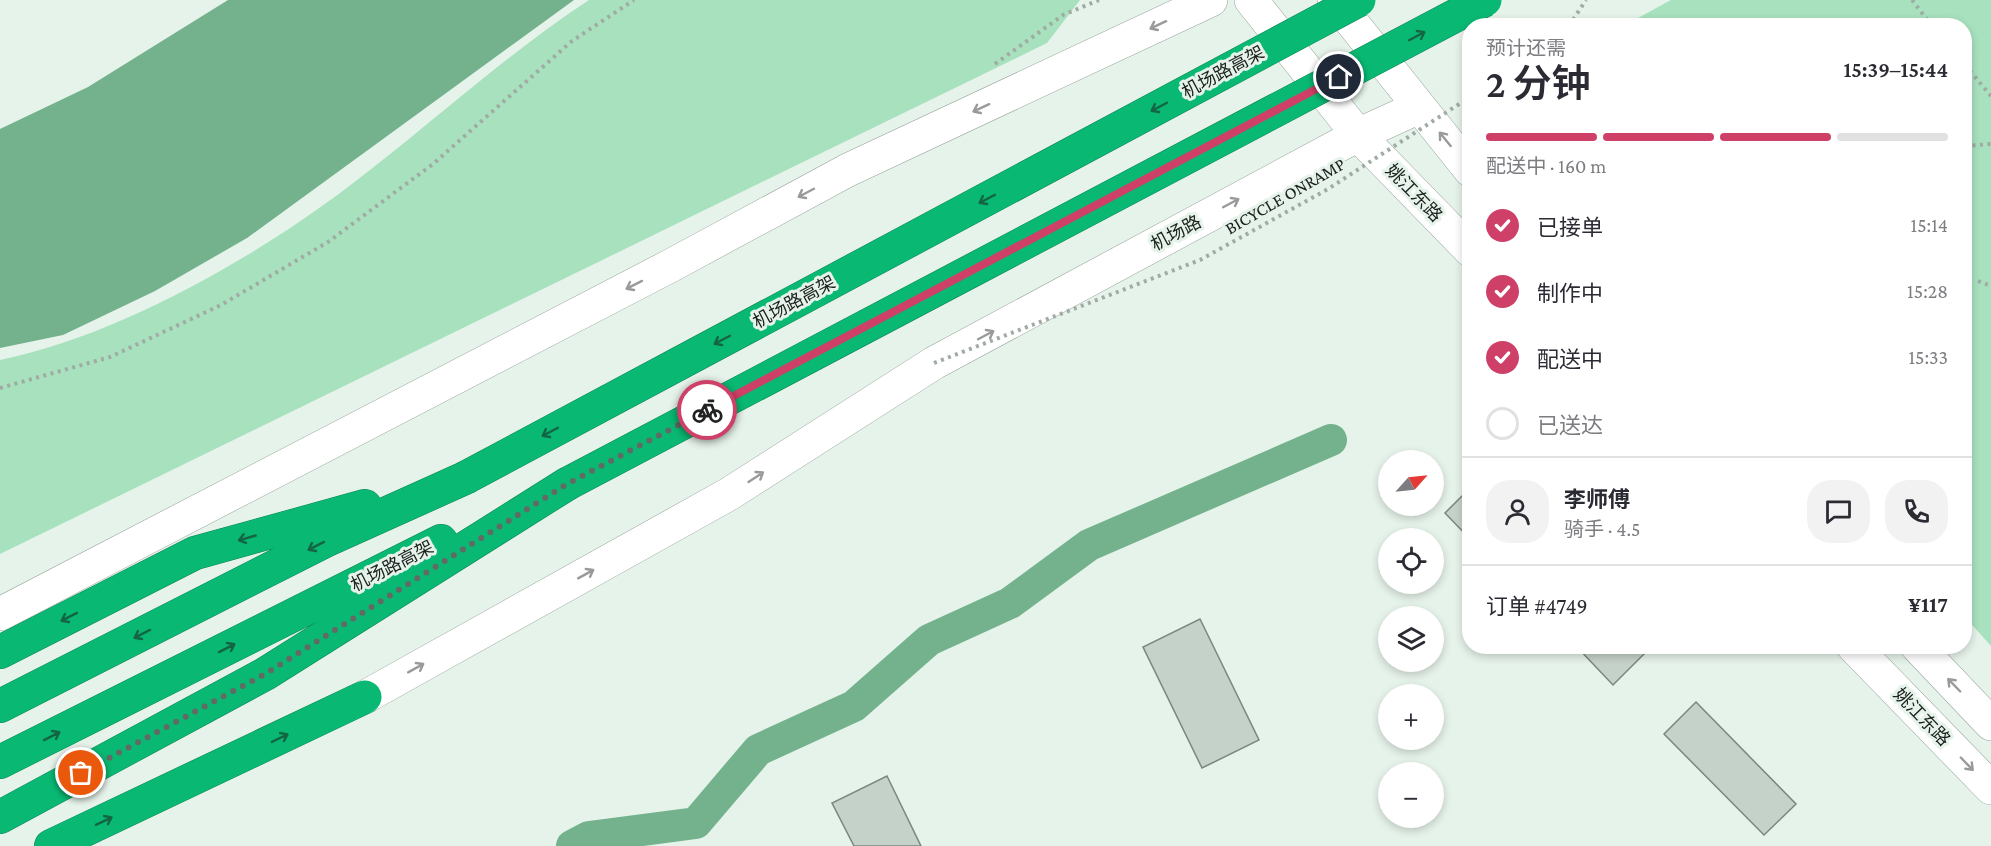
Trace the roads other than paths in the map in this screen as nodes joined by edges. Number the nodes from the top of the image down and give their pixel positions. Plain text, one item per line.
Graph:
1 (1211, 0) edge
2 (1251, 0) edge
3 (1334, 0) edge
4 (1359, 0) edge
5 (1485, 0) edge
6 (1419, 107) junction
7 (1358, 135) junction
8 (1462, 160) edge
9 (1462, 242) edge
10 (465, 478) junction
11 (567, 484) junction
12 (0, 614) edge
13 (0, 652) edge
14 (1861, 654) edge
15 (1925, 654) edge
16 (365, 697) joint
17 (0, 706) edge
18 (1991, 724) edge
19 (0, 762) edge
20 (1991, 788) edge
21 (0, 817) edge
22 (51, 846) edge

1 -> 12 main road
2 - 7 main road, 姚江东路
3 - 6 main road
4 -> 10 highway, 机场路高架, bridge
11 -> 5 highway, 机场路高架, bridge
6 - 7 main road, 机场路
8 -> 6 main road
7 - 9 main road, 姚江东路
16 -> 7 main road, 机场路
10 -> 13 highway
10 -> 17 highway, 机场路高架
19 -> 11 highway, 机场路高架
11 - 21 highway
14 -> 20 main road, 姚江东路
18 -> 15 main road
22 -> 16 highway

